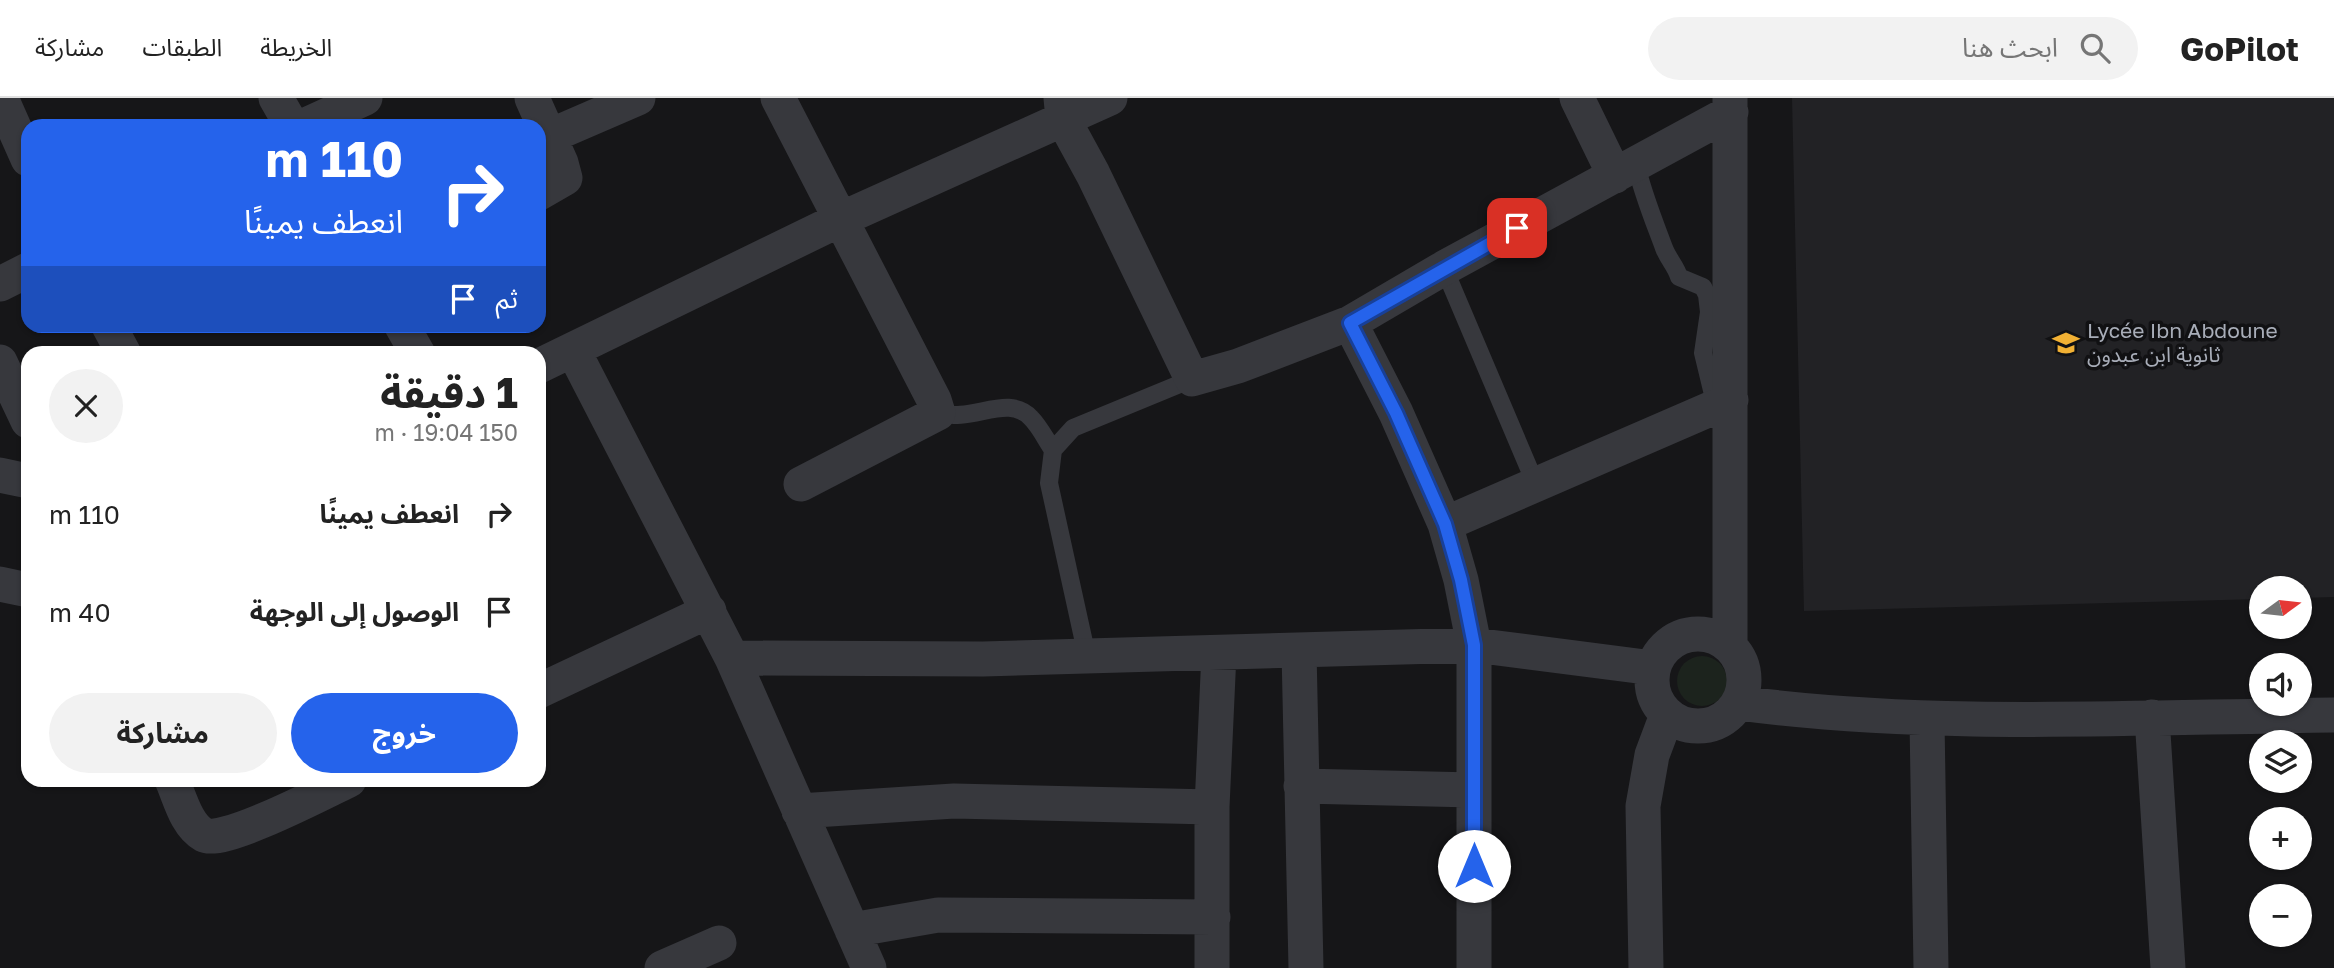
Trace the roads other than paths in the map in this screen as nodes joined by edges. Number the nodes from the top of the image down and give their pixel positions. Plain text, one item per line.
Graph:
1 (1, 98) edge
2 (276, 98) edge
3 (365, 98) edge
4 (532, 98) edge
5 (638, 98) edge
6 (778, 98) edge
7 (1110, 98) edge
8 (1577, 98) edge
9 (1730, 105) edge
10 (1062, 109) edge
11 (288, 119) edge
12 (319, 119) edge
13 (542, 119) edge
14 (546, 128) edge
15 (550, 136) junction
16 (21, 143) edge
17 (1625, 170) junction
18 (546, 189) edge
19 (839, 220) junction
20 (1444, 268) junction
21 (21, 274) edge
22 (0, 284) edge
23 (1350, 323) junction
24 (573, 350) junction
25 (0, 362) edge
26 (546, 363) edge
27 (1192, 379) junction
28 (1724, 404) junction
29 (21, 406) edge
30 (938, 413) junction
31 (1053, 450) junction
32 (0, 475) edge
33 (21, 480) edge
34 (802, 484) dead end
35 (1536, 485) junction
36 (1445, 524) junction
37 (0, 584) edge
38 (21, 588) edge
39 (709, 611) junction
40 (1474, 645) junction
41 (1730, 646) junction
42 (1298, 651) junction
43 (1219, 653) junction
44 (1087, 656) junction
45 (732, 658) junction
46 (1653, 668) junction
47 (546, 688) edge
48 (1738, 702) junction
49 (1667, 715) junction
50 (2334, 715) edge
51 (2151, 717) junction
52 (1927, 720) junction
53 (1301, 786) junction
54 (175, 787) edge
55 (334, 787) edge
56 (1474, 790) junction
57 (1212, 807) junction
58 (799, 811) junction
59 (1213, 918) junction
60 (852, 930) junction
61 (719, 943) dead end
62 (662, 968) edge
63 (869, 968) edge
64 (1212, 968) edge
65 (1306, 968) edge
66 (1474, 968) edge
67 (1646, 968) edge
68 (1931, 968) edge
69 (2168, 968) edge

1 - 16 street
2 - 11 street
3 - 12 street
4 - 13 street
5 - 15 street
6 - 19 street
7 - 10 street
8 - 17 street
9 - 17 street
9 - 28 street
10 - 19 street
10 - 27 street
14 - 15 street
15 - 18 street
17 - 20 street
17 - 28 lane
19 - 24 street
19 - 30 street
20 - 23 street
20 - 35 lane
21 - 22 street
23 - 27 street
23 - 36 street
24 - 26 street
24 - 39 street
25 - 29 street
27 - 31 lane
28 - 35 street
28 - 41 street
30 - 31 lane
30 - 34 street
31 - 44 lane
32 - 33 street
35 - 36 street
36 - 40 street
37 - 38 street
39 - 45 street
39 - 47 street
40 - 42 street
40 - 46 street
40 - 56 street
41 - 46 street
41 - 48 street
42 - 43 street
42 - 53 street
43 - 44 street
43 - 57 street
44 - 45 street
45 - 58 street
46 - 49 street
48 - 49 street
48 - 52 street
49 - 67 street
50 - 51 street
51 - 52 street
51 - 69 street
52 - 68 street
53 - 56 street
53 - 65 street
54 - 55 street
56 - 66 street
57 - 58 street
57 - 59 street
58 - 60 street
59 - 60 street
59 - 64 street
60 - 63 street
61 - 62 street

